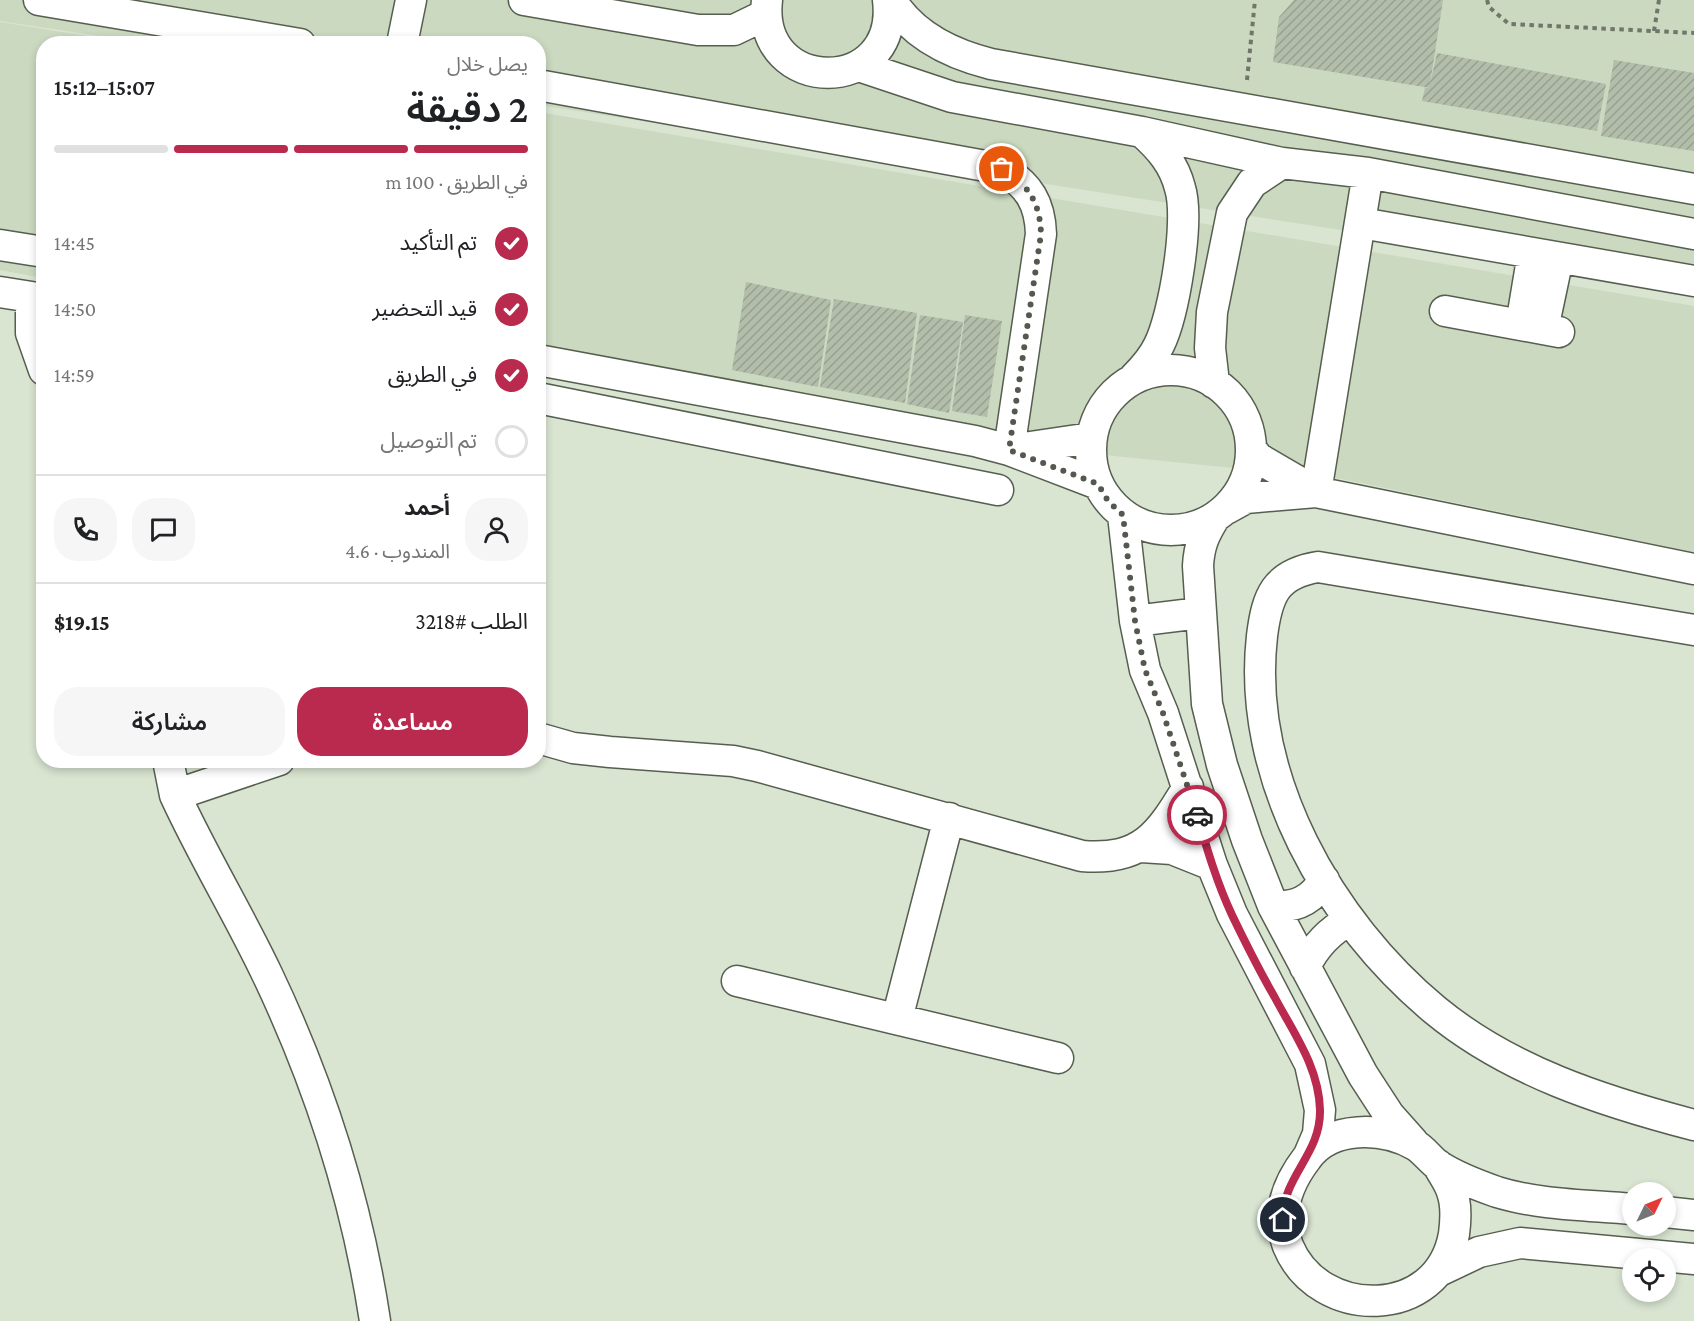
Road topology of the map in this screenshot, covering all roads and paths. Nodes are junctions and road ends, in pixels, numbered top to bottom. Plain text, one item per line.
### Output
1 (39, 0) edge
2 (411, 0) edge
3 (524, 0) edge
4 (890, 0) edge
5 (1487, 0) edge
6 (1659, 0) edge
7 (766, 7) edge
8 (1654, 31) junction
9 (1694, 33) edge
10 (253, 36) edge
11 (404, 36) edge
12 (859, 66) junction
13 (546, 86) edge
14 (1142, 132) junction
15 (1282, 163) junction
16 (1368, 173) junction
17 (1694, 189) edge
18 (1361, 223) junction
19 (1694, 234) edge
20 (0, 245) edge
21 (36, 251) edge
22 (1546, 255) junction
23 (1694, 281) edge
24 (0, 292) edge
25 (36, 298) edge
26 (36, 304) edge
27 (1445, 311) dead end
28 (36, 347) edge
29 (546, 361) edge
30 (1134, 378) junction
31 (1214, 383) junction
32 (546, 400) edge
33 (1091, 438) junction
34 (1251, 449) junction
35 (1009, 450) junction
36 (1098, 484) junction
37 (998, 490) dead end
38 (1316, 492) junction
39 (1220, 513) junction
40 (1123, 515) junction
41 (1694, 569) edge
42 (1200, 613) junction
43 (1135, 621) junction
44 (1694, 630) edge
45 (1207, 704) junction
46 (1163, 713) junction
47 (546, 740) edge
48 (170, 768) edge
49 (255, 768) edge
50 (1188, 787) junction
51 (175, 795) junction
52 (949, 818) junction
53 (1141, 847) junction
54 (1212, 865) junction
55 (1324, 880) junction
56 (1273, 906) junction
57 (1350, 920) junction
58 (1305, 967) junction
59 (737, 981) dead end
60 (897, 1019) junction
61 (1058, 1059) dead end
62 (1694, 1125) edge
63 (1309, 1155) junction
64 (1427, 1156) junction
65 (1622, 1208) edge
66 (1676, 1213) edge
67 (1694, 1215) edge
68 (1694, 1259) edge
69 (1429, 1281) junction
70 (1340, 1310) edge
71 (375, 1321) edge
72 (1401, 1321) edge

1 - 10 street
2 - 11 street
3 - 7 street
4 - 12 street
4 - 17 street
5 - 8 path
6 - 8 path
7 - 12 street
8 - 9 path
12 - 14 street
13 - 35 street
14 - 15 street
14 - 30 street
15 - 16 street
15 - 31 street
16 - 18 street
16 - 19 street
18 - 22 street
18 - 38 street
20 - 21 street
22 - 23 street
22 - 27 street
24 - 25 street
26 - 28 street
29 - 35 street
30 - 31 street
30 - 33 street
31 - 34 street
32 - 37 street
33 - 35 street
33 - 36 street
34 - 38 street
34 - 39 street
35 - 36 street
36 - 40 street
38 - 39 street
38 - 41 street
39 - 40 street
39 - 42 street
40 - 43 street
42 - 43 street
42 - 45 street
43 - 46 street
44 - 55 street
45 - 46 street
45 - 56 street
46 - 50 street
47 - 52 street
48 - 51 street
49 - 51 street
50 - 53 street
50 - 54 street
51 - 71 street
52 - 53 street
52 - 60 street
53 - 54 street
54 - 63 street
55 - 56 street
55 - 57 street
56 - 58 street
57 - 58 street
57 - 62 street
58 - 64 street
59 - 60 street
60 - 61 street
63 - 64 street
63 - 70 street
64 - 65 street
64 - 69 street
66 - 67 street
68 - 69 street
69 - 70 street
69 - 72 street

